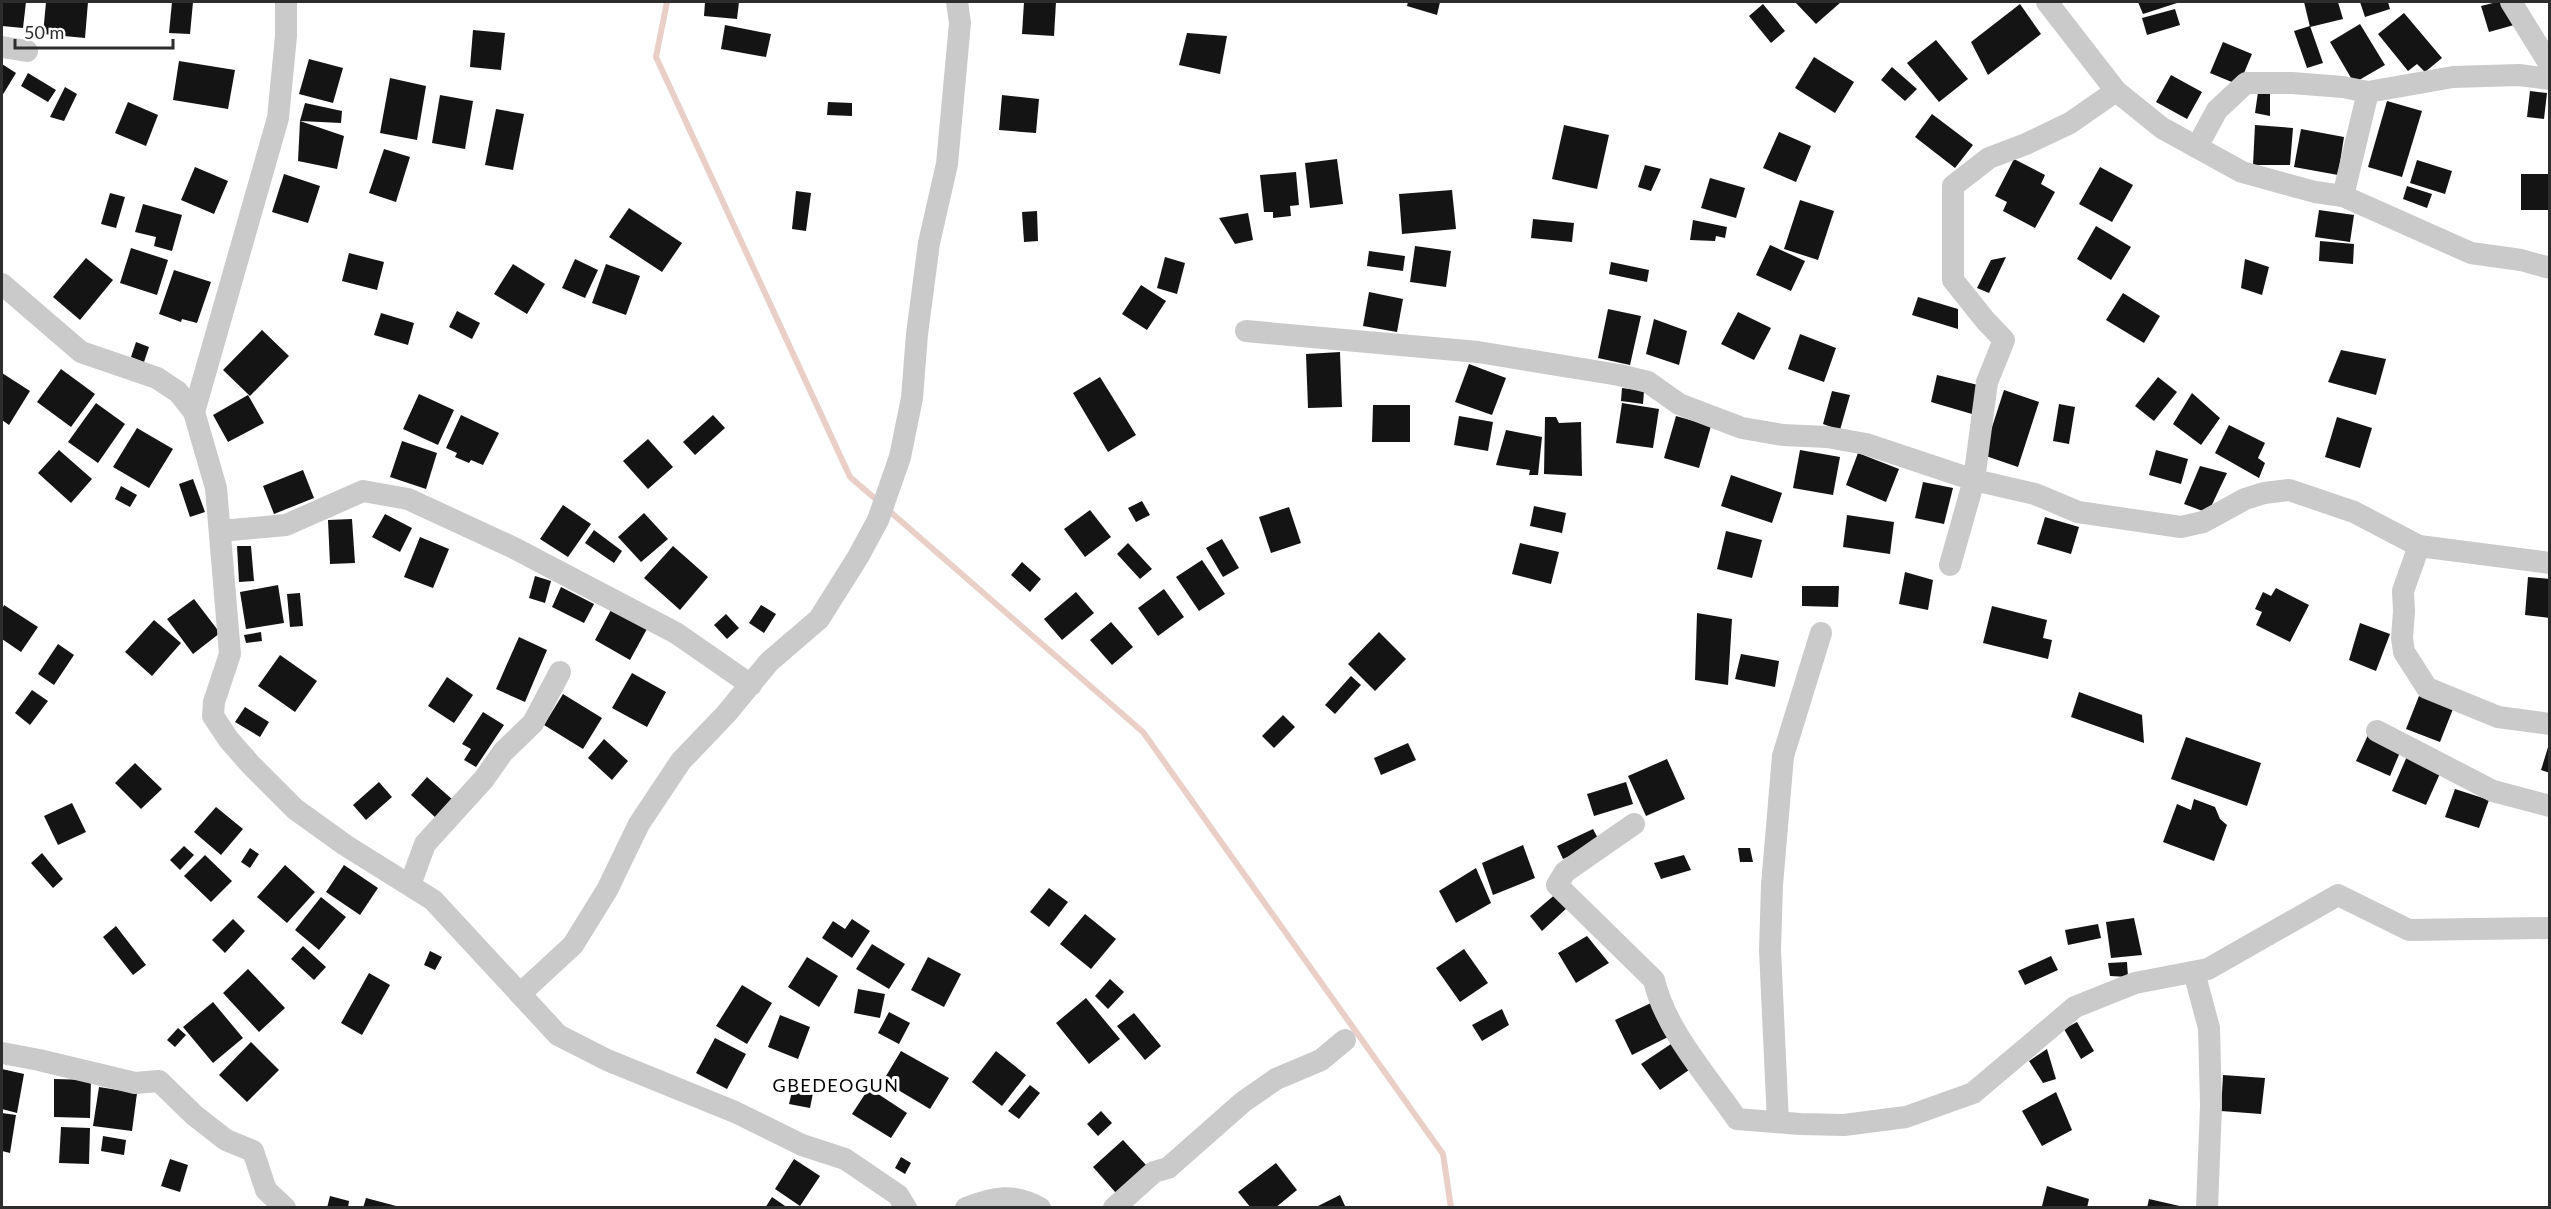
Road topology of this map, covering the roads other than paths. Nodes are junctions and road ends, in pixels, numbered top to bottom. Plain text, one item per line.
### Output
1 (286, 2) edge
2 (957, 2) edge
3 (2047, 2) edge
4 (2511, 2) edge
5 (2, 47) edge
6 (27, 51) dead end
7 (2550, 65) edge
8 (2550, 80) edge
9 (2116, 92) junction
10 (2368, 92) junction
11 (2197, 147) junction
12 (2343, 196) junction
13 (2550, 268) edge
14 (2, 284) edge
15 (1246, 331) dead end
16 (194, 412) junction
17 (1974, 480) junction
18 (220, 531) junction
19 (2419, 546) junction
20 (2550, 563) edge
21 (1950, 565) dead end
22 (1821, 633) dead end
23 (560, 672) dead end
24 (751, 685) junction
25 (2550, 724) edge
26 (2377, 731) dead end
27 (2550, 806) edge
28 (1634, 824) dead end
29 (410, 885) junction
30 (2550, 928) edge
31 (2194, 972) junction
32 (520, 994) junction
33 (1345, 1040) dead end
34 (2, 1053) edge
35 (1778, 1122) junction
36 (285, 1208) edge
37 (906, 1208) edge
38 (966, 1208) edge
39 (1040, 1208) edge
40 (1114, 1208) edge
41 (2207, 1208) edge

1 - 16 street
2 - 24 street
3 - 9 street
4 - 7 street
5 - 6 street
8 - 10 street
9 - 11 street
9 - 17 street
10 - 11 street
10 - 12 street
11 - 12 street
12 - 13 street
14 - 16 street
15 - 17 street
16 - 18 street
17 - 19 street
17 - 21 street
18 - 24 street
18 - 29 street
19 - 20 street
19 - 25 street
22 - 35 street
23 - 29 street
24 - 32 street
26 - 27 street
28 - 35 street
29 - 32 street
30 - 31 street
31 - 35 street
31 - 41 street
32 - 37 street
33 - 40 street
34 - 36 street
38 - 39 street

